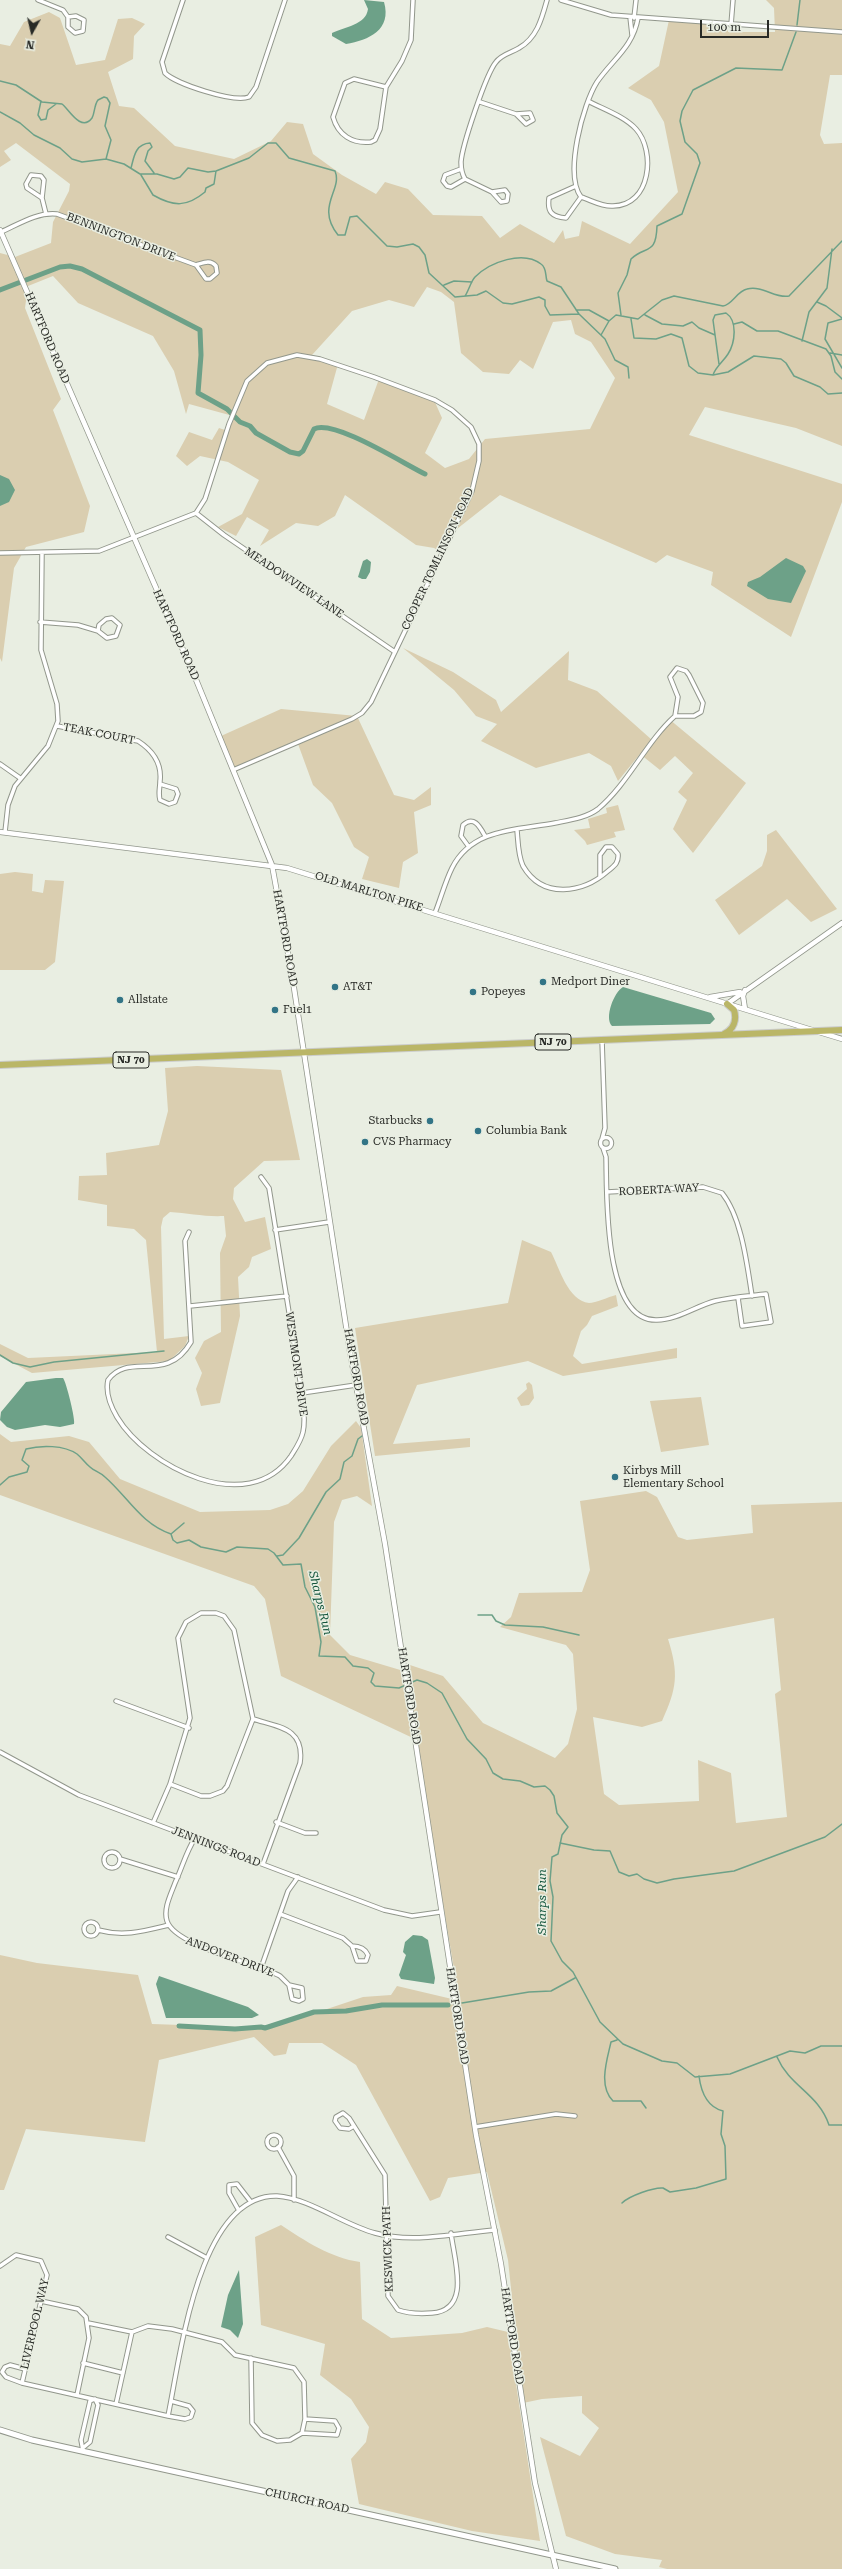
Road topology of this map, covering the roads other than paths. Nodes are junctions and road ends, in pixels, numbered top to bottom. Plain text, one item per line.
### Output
1 (38, 0) edge
2 (183, 0) edge
3 (285, 0) edge
4 (413, 0) edge
5 (547, 0) edge
6 (561, 0) edge
7 (636, 0) edge
8 (733, 0) edge
9 (68, 17) junction
10 (634, 18) junction
11 (731, 25) junction
12 (842, 32) edge
13 (632, 35) junction
14 (386, 87) junction
15 (588, 101) junction
16 (480, 102) junction
17 (516, 114) junction
18 (461, 169) junction
19 (465, 179) junction
20 (576, 186) junction
21 (492, 192) junction
22 (581, 196) junction
23 (42, 198) junction
24 (46, 214) junction
25 (0, 231) edge
26 (196, 265) junction
27 (196, 513) junction
28 (133, 538) junction
29 (0, 553) edge
30 (42, 553) junction
31 (40, 622) junction
32 (98, 631) junction
33 (395, 652) junction
34 (675, 716) junction
35 (57, 726) junction
36 (0, 764) edge
37 (233, 770) junction
38 (20, 778) junction
39 (160, 784) junction
40 (517, 830) junction
41 (3, 832) edge
42 (485, 836) junction
43 (468, 847) junction
44 (272, 865) junction
45 (600, 878) junction
46 (435, 913) junction
47 (842, 923) edge
48 (745, 990) junction
49 (705, 997) junction
50 (727, 1004) junction
51 (745, 1009) junction
52 (842, 1030) edge
53 (816, 1032) junction
54 (720, 1035) junction
55 (842, 1039) edge
56 (602, 1040) junction
57 (303, 1052) junction
58 (0, 1065) edge
59 (605, 1128) junction
60 (608, 1138) junction
61 (602, 1139) junction
62 (609, 1147) junction
63 (603, 1148) junction
64 (606, 1157) junction
65 (261, 1177) dead end
66 (607, 1192) junction
67 (330, 1222) junction
68 (275, 1230) junction
69 (189, 1232) dead end
70 (287, 1296) junction
71 (752, 1296) junction
72 (738, 1298) junction
73 (190, 1306) junction
74 (356, 1385) junction
75 (302, 1392) junction
76 (116, 1701) dead end
77 (253, 1719) junction
78 (189, 1728) junction
79 (0, 1752) edge
80 (170, 1784) junction
81 (276, 1822) junction
82 (153, 1823) junction
83 (316, 1833) dead end
84 (195, 1838) junction
85 (120, 1859) junction
86 (263, 1864) junction
87 (178, 1877) junction
88 (298, 1877) junction
89 (440, 1912) junction
90 (280, 1914) junction
91 (169, 1925) junction
92 (98, 1930) junction
93 (352, 1946) junction
94 (261, 1968) junction
95 (289, 1985) junction
96 (575, 2116) dead end
97 (354, 2126) junction
98 (475, 2126) junction
99 (278, 2147) junction
100 (294, 2200) junction
101 (251, 2202) junction
102 (238, 2209) junction
103 (495, 2230) junction
104 (451, 2233) junction
105 (387, 2235) junction
106 (168, 2237) dead end
107 (207, 2258) junction
108 (0, 2266) edge
109 (41, 2301) junction
110 (88, 2323) junction
111 (132, 2332) junction
112 (185, 2332) junction
113 (251, 2358) junction
114 (83, 2363) junction
115 (25, 2369) junction
116 (123, 2373) junction
117 (22, 2383) junction
118 (77, 2395) junction
119 (95, 2399) junction
120 (171, 2401) junction
121 (116, 2404) junction
122 (168, 2416) junction
123 (305, 2419) junction
124 (0, 2430) edge
125 (302, 2432) junction
126 (84, 2449) junction
127 (552, 2555) junction
128 (556, 2569) edge
129 (615, 2569) edge

1 - 9 street
2 - 3 street
4 - 14 street
5 - 16 street
6 - 10 street
7 - 10 street
8 - 11 street
9 - 9 street
10 - 11 street
10 - 13 street
10 - 13 street
11 - 12 street
13 - 15 street
14 - 14 street
15 - 20 street
15 - 22 street
16 - 17 street
16 - 18 street
17 - 17 street
18 - 19 street
18 - 19 street
19 - 21 street
20 - 22 street
20 - 22 street
21 - 21 street
23 - 23 street
23 - 24 street
24 - 25 street, BENNINGTON DRIVE
24 - 26 street, BENNINGTON DRIVE
25 - 28 street, HARTFORD ROAD
26 - 26 street, BENNINGTON DRIVE
27 - 28 street
27 - 33 street, MEADOWVIEW LANE
27 - 33 street, COOPER TOMLINSON ROAD
28 - 30 street
28 - 37 street, HARTFORD ROAD
29 - 30 street
30 - 31 street
31 - 32 street
31 - 35 street
32 - 32 street
33 - 37 street, COOPER TOMLINSON ROAD
34 - 34 street
34 - 40 street
35 - 38 street
35 - 39 street, TEAK COURT
36 - 38 street
37 - 44 street, HARTFORD ROAD
38 - 41 street
39 - 39 street, TEAK COURT
40 - 42 street
40 - 45 street
41 - 44 street, OLD MARLTON PIKE
42 - 43 street
42 - 43 street
43 - 46 street
44 - 46 street, OLD MARLTON PIKE
44 - 57 street, HARTFORD ROAD
45 - 45 street
46 - 49 street, OLD MARLTON PIKE
47 - 48 street
48 - 49 street
48 - 50 street
48 - 51 street
49 - 50 street, OLD MARLTON PIKE
50 - 51 street, OLD MARLTON PIKE
50 - 54 highway
51 - 53 street, OLD MARLTON PIKE
52 - 53 highway, NJ 70
53 - 54 highway, NJ 70
53 - 55 street, OLD MARLTON PIKE
54 - 56 highway, NJ 70
56 - 57 highway, NJ 70
56 - 59 street
57 - 58 highway, NJ 70
57 - 67 street, HARTFORD ROAD
59 - 60 street
59 - 61 street
60 - 61 street
60 - 62 street
61 - 63 street
62 - 63 street
62 - 64 street
63 - 64 street
64 - 66 street
65 - 68 street, WESTMONT DRIVE
66 - 71 street, ROBERTA WAY
66 - 72 street
67 - 68 street
67 - 74 street, HARTFORD ROAD
68 - 70 street, WESTMONT DRIVE
69 - 73 street, WESTMONT DRIVE
70 - 73 street
70 - 75 street, WESTMONT DRIVE
71 - 72 street
71 - 72 street
73 - 75 street, WESTMONT DRIVE
74 - 75 street
74 - 89 street, HARTFORD ROAD
76 - 78 street
77 - 78 street
77 - 80 street
77 - 81 street
78 - 80 street
79 - 82 street, JENNINGS ROAD
80 - 82 street
81 - 83 street
81 - 86 street
82 - 84 street, JENNINGS ROAD
84 - 86 street, JENNINGS ROAD
84 - 87 street
85 - 85 street
85 - 87 street
86 - 88 street, JENNINGS ROAD
87 - 91 street
88 - 89 street, JENNINGS ROAD
88 - 90 street
89 - 98 street, HARTFORD ROAD
90 - 93 street
90 - 94 street
91 - 92 street
91 - 94 street, ANDOVER DRIVE
92 - 92 street
93 - 93 street
94 - 95 street, ANDOVER DRIVE
95 - 95 street, ANDOVER DRIVE
96 - 98 street
97 - 97 street, KESWICK PATH
97 - 105 street, KESWICK PATH
98 - 103 street, HARTFORD ROAD
99 - 99 street
99 - 100 street
100 - 101 street
100 - 105 street
101 - 102 street
101 - 102 street
102 - 107 street
103 - 104 street
103 - 127 street, HARTFORD ROAD
104 - 105 street
104 - 105 street, KESWICK PATH
106 - 107 street
107 - 112 street
108 - 109 street, LIVERPOOL WAY
109 - 110 street
109 - 115 street, LIVERPOOL WAY
110 - 111 street
110 - 114 street
111 - 112 street
111 - 116 street
112 - 113 street
112 - 120 street
113 - 123 street
113 - 125 street
114 - 116 street
114 - 118 street
115 - 117 street, LIVERPOOL WAY
115 - 117 street
116 - 121 street
117 - 118 street, LIVERPOOL WAY
118 - 119 street, LIVERPOOL WAY
119 - 121 street, LIVERPOOL WAY
119 - 126 street
119 - 126 street
120 - 122 street
120 - 122 street, LIVERPOOL WAY
121 - 122 street, LIVERPOOL WAY
123 - 125 street
123 - 125 street
124 - 126 main road, CHURCH ROAD
126 - 127 main road, CHURCH ROAD
127 - 128 street, HARTFORD ROAD
127 - 129 main road, CHURCH ROAD

